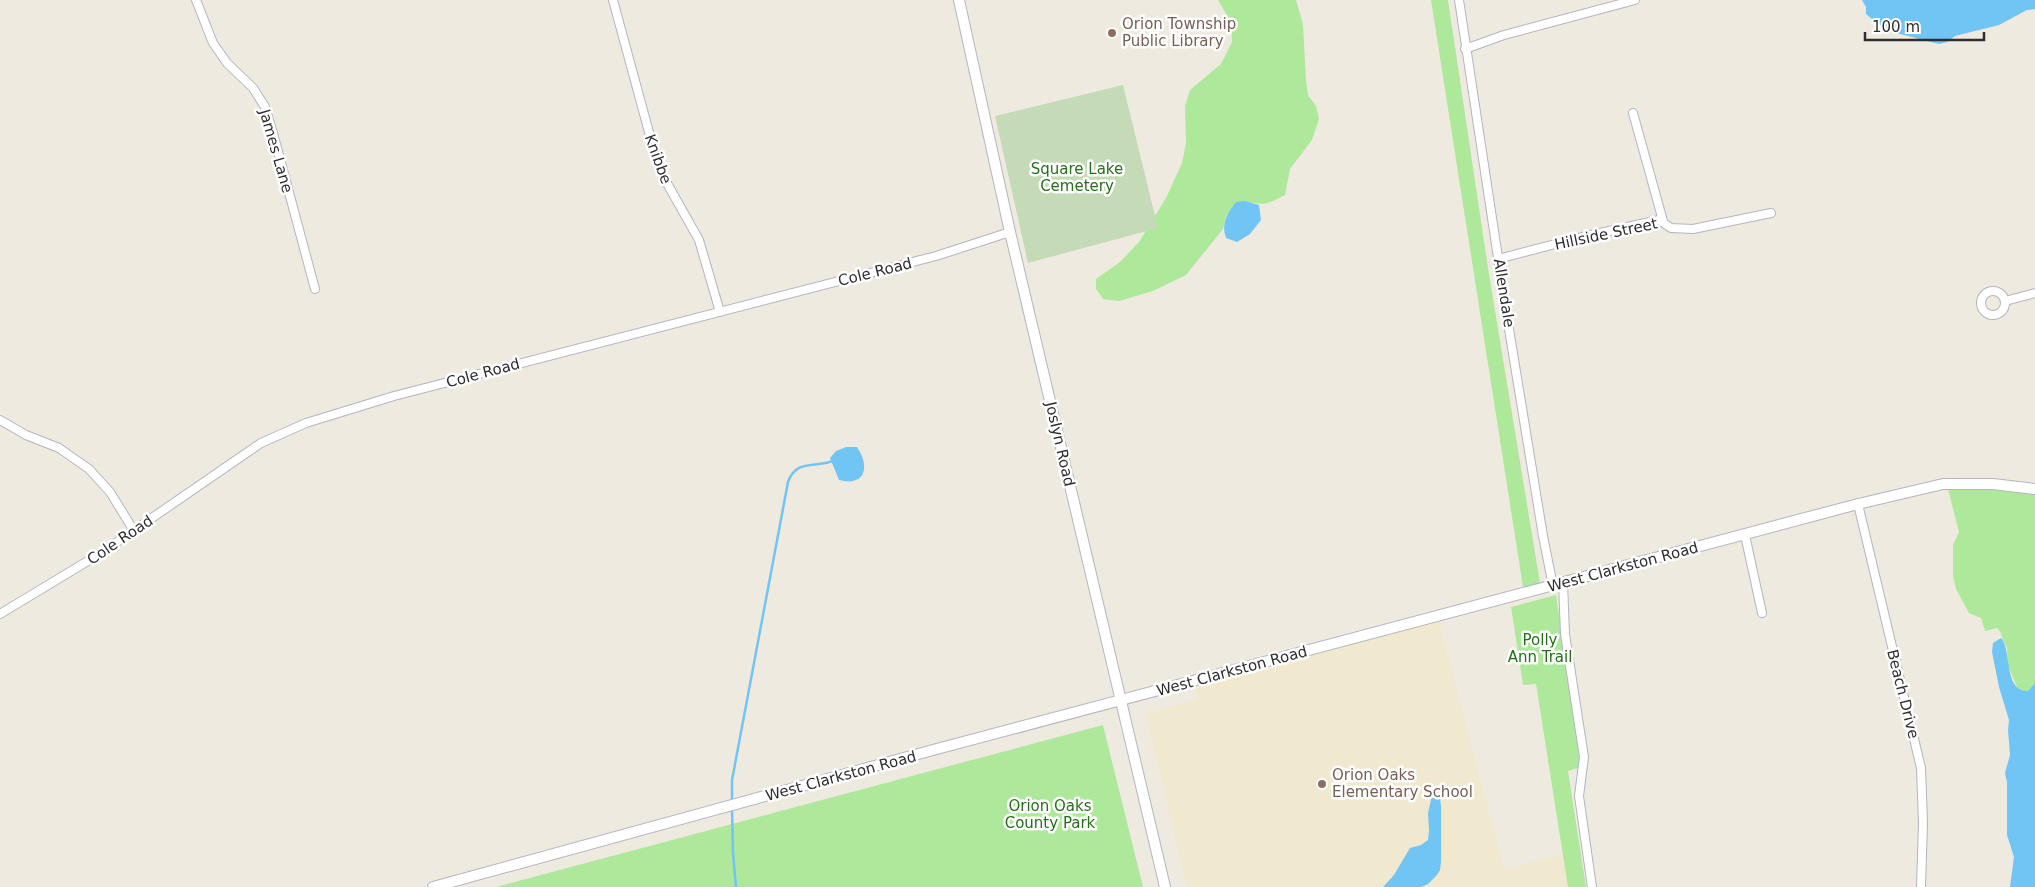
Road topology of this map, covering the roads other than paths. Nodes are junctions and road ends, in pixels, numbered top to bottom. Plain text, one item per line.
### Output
1 (196, 0) edge
2 (613, 0) edge
3 (960, 0) edge
4 (1459, 0) edge
5 (1635, 0) edge
6 (1465, 49) junction
7 (1632, 113) dead end
8 (1771, 213) dead end
9 (1663, 221) junction
10 (1010, 232) junction
11 (1498, 258) junction
12 (315, 290) dead end
13 (2035, 293) edge
14 (2005, 302) dead end
15 (720, 312) junction
16 (0, 420) edge
17 (2035, 489) edge
18 (1858, 504) junction
19 (134, 531) junction
20 (1744, 535) junction
21 (1558, 585) junction
22 (1762, 613) dead end
23 (0, 614) edge
24 (1120, 702) junction
25 (433, 887) edge
26 (1165, 887) edge
27 (1592, 887) edge
28 (1922, 887) edge

1 - 12 street, James Lane
2 - 15 street, Knibbe
3 - 10 main road, Joslyn Road
4 - 6 street, Allendale
5 - 6 street
6 - 11 street, Allendale
7 - 9 street
8 - 9 street, Hillside Street
9 - 11 street, Hillside Street
10 - 15 street, Cole Road
10 - 24 main road, Joslyn Road
11 - 21 street, Allendale
13 - 14 street
15 - 19 street, Cole Road
16 - 19 street
17 - 18 main road, West Clarkston Road
18 - 20 main road, West Clarkston Road
18 - 28 street, Beach Drive
19 - 23 street, Cole Road
20 - 21 main road, West Clarkston Road
20 - 22 street
21 - 24 main road, West Clarkston Road
21 - 27 street, Allendale
24 - 25 main road, West Clarkston Road
24 - 26 main road, Joslyn Road

